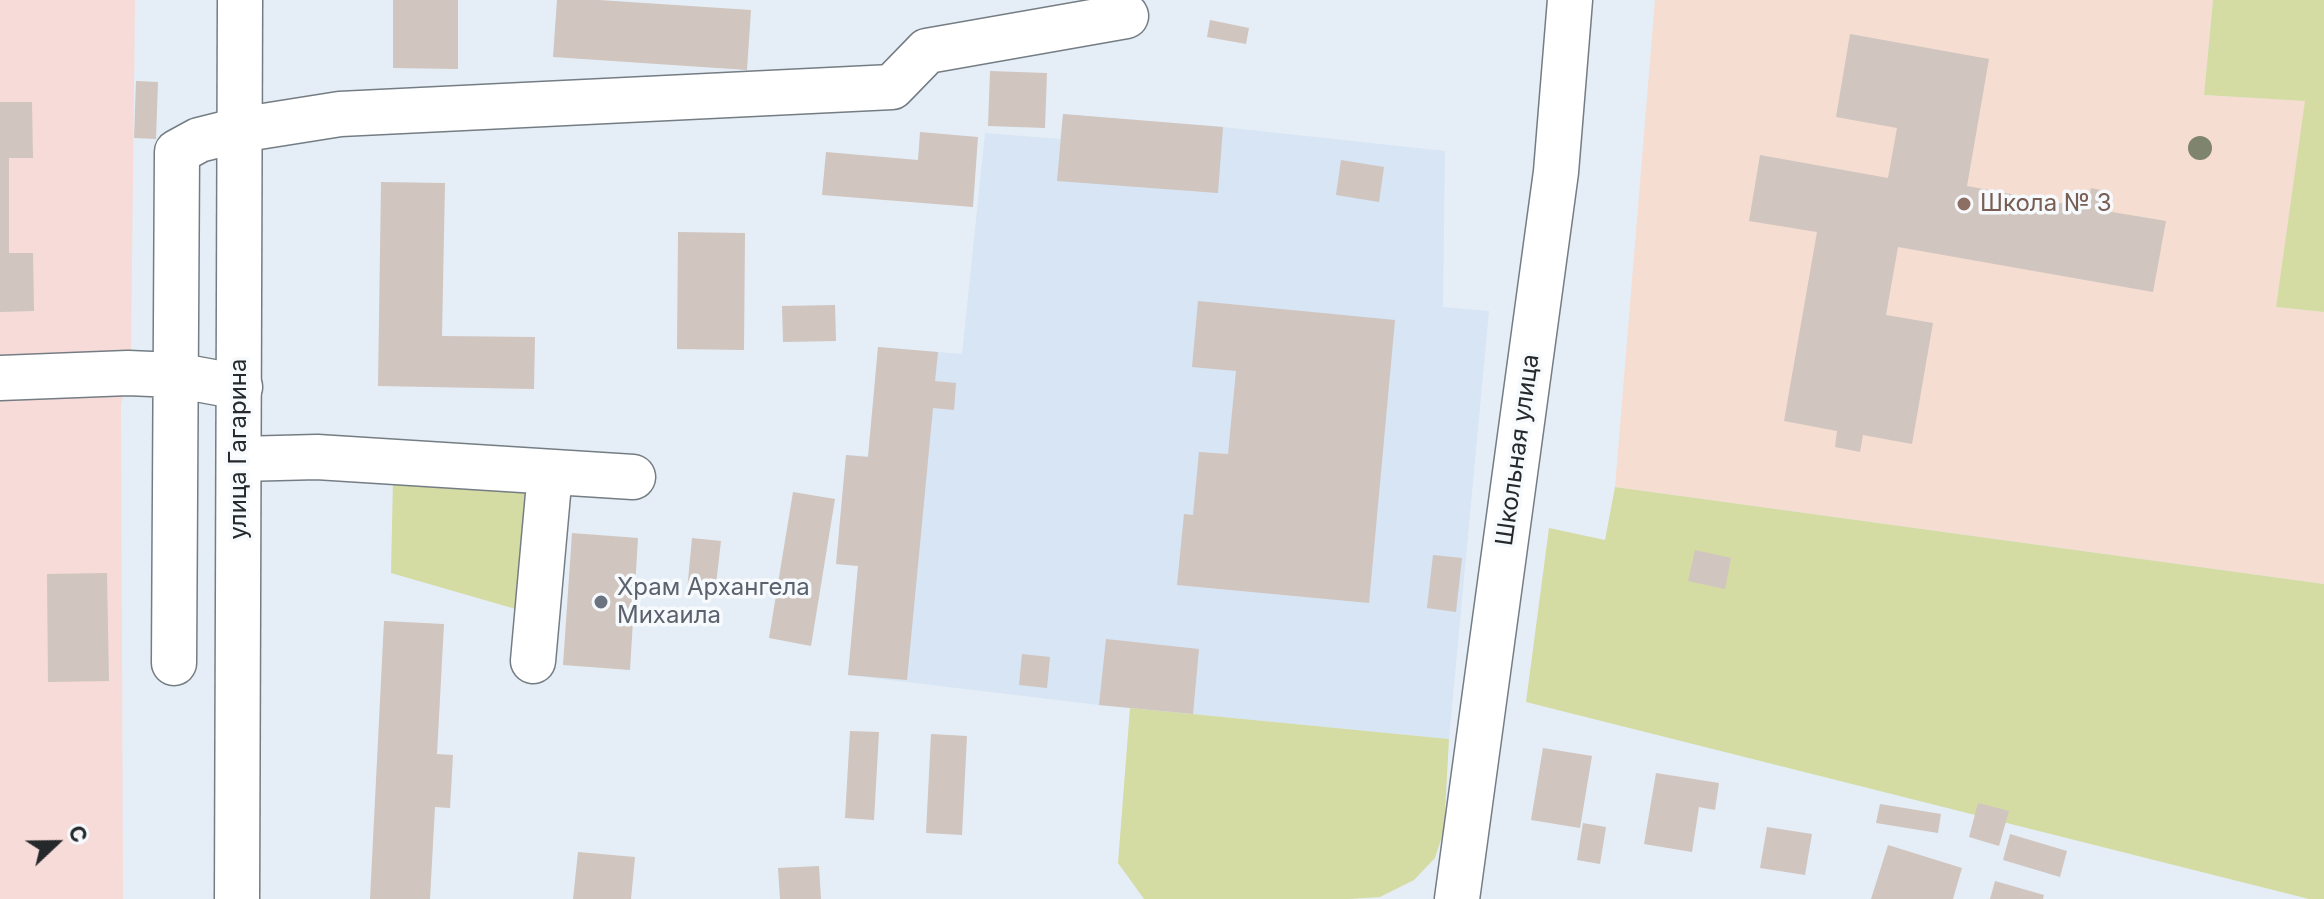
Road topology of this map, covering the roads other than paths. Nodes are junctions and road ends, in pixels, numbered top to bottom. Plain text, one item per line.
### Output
1 (240, 0) edge
2 (1570, 0) edge
3 (1126, 16) dead end
4 (239, 130) junction
5 (175, 375) junction
6 (0, 378) edge
7 (240, 387) junction
8 (240, 459) junction
9 (550, 472) junction
10 (633, 477) dead end
11 (533, 661) dead end
12 (174, 663) dead end
13 (237, 899) edge
14 (1457, 899) edge

1 - 4 main road, улица Гагарина
2 - 14 main road, Школьная улица
3 - 4 main road
4 - 5 main road
4 - 7 main road, улица Гагарина
5 - 6 main road
5 - 7 main road
5 - 12 main road
7 - 8 main road, улица Гагарина
8 - 9 main road
8 - 13 main road, улица Гагарина
9 - 10 main road
9 - 11 main road

